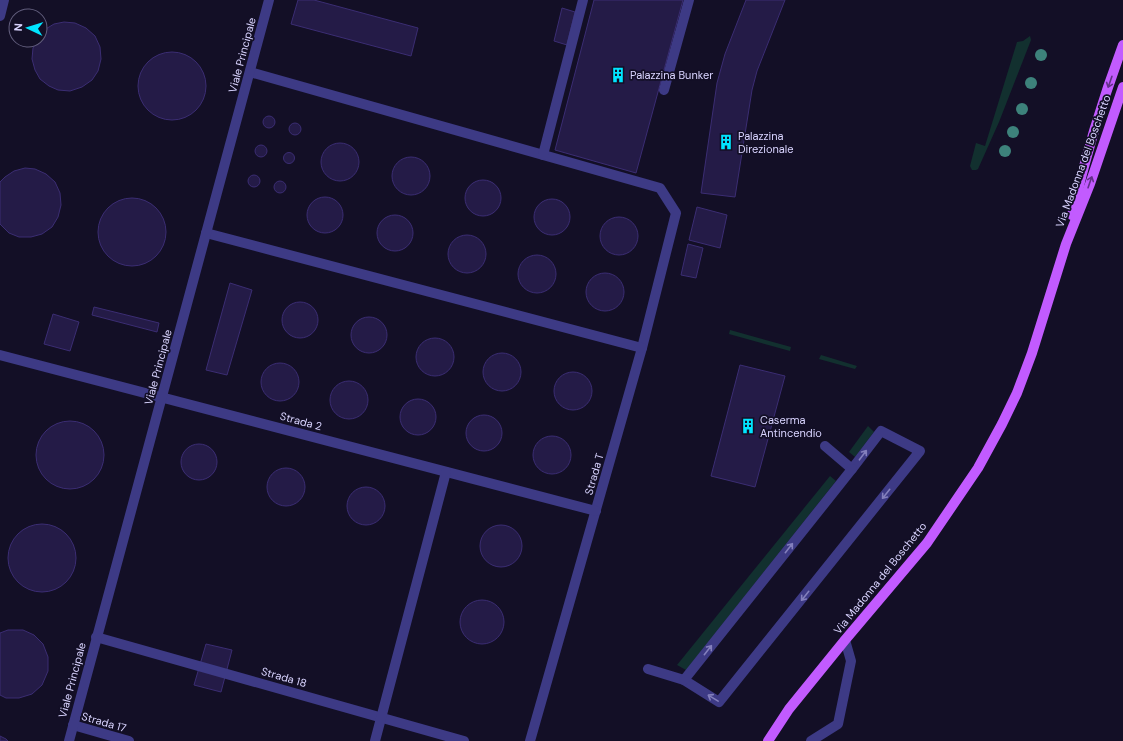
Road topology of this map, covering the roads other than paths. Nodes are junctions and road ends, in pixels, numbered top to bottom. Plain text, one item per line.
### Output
1 (4, 0) edge
2 (269, 0) edge
3 (583, 0) edge
4 (689, 0) edge
5 (0, 16) edge
6 (1123, 45) edge
7 (250, 72) junction
8 (1123, 87) edge
9 (664, 90) dead end
10 (543, 155) junction
11 (206, 233) junction
12 (1066, 244) junction
13 (642, 348) junction
14 (0, 355) edge
15 (162, 397) junction
16 (825, 446) dead end
17 (852, 469) junction
18 (446, 472) junction
19 (596, 511) junction
20 (96, 637) junction
21 (845, 640) junction
22 (648, 669) dead end
23 (684, 680) junction
24 (381, 717) junction
25 (73, 725) junction
26 (69, 741) edge
27 (130, 741) edge
28 (375, 741) edge
29 (464, 741) edge
30 (530, 741) edge
31 (768, 741) edge
32 (811, 741) edge

1 - 5 lane
2 - 7 lane, Viale Principale
3 - 10 lane
4 - 9 lane
6 -> 12 main road, Via Madonna del Boschetto
7 - 10 lane
7 - 11 lane, Viale Principale
12 -> 8 main road, Via Madonna del Boschetto
10 - 13 lane, Strada T
11 - 13 lane
11 - 15 lane, Viale Principale
12 - 21 main road, Via Madonna del Boschetto
13 - 19 lane, Strada T
14 - 15 lane, Strada 2
15 - 18 lane, Strada 2
15 - 20 lane, Viale Principale
16 - 17 lane
23 -> 17 lane
17 -> 23 lane
18 - 19 lane, Strada 2
18 - 24 lane
19 - 30 lane, Strada T
20 - 24 lane, Strada 18
20 - 25 lane, Viale Principale
21 - 31 main road, Via Madonna del Boschetto
21 - 32 lane
22 - 23 lane
24 - 28 lane
24 - 29 lane, Strada 18
25 - 26 lane, Viale Principale
25 - 27 lane, Strada 17

